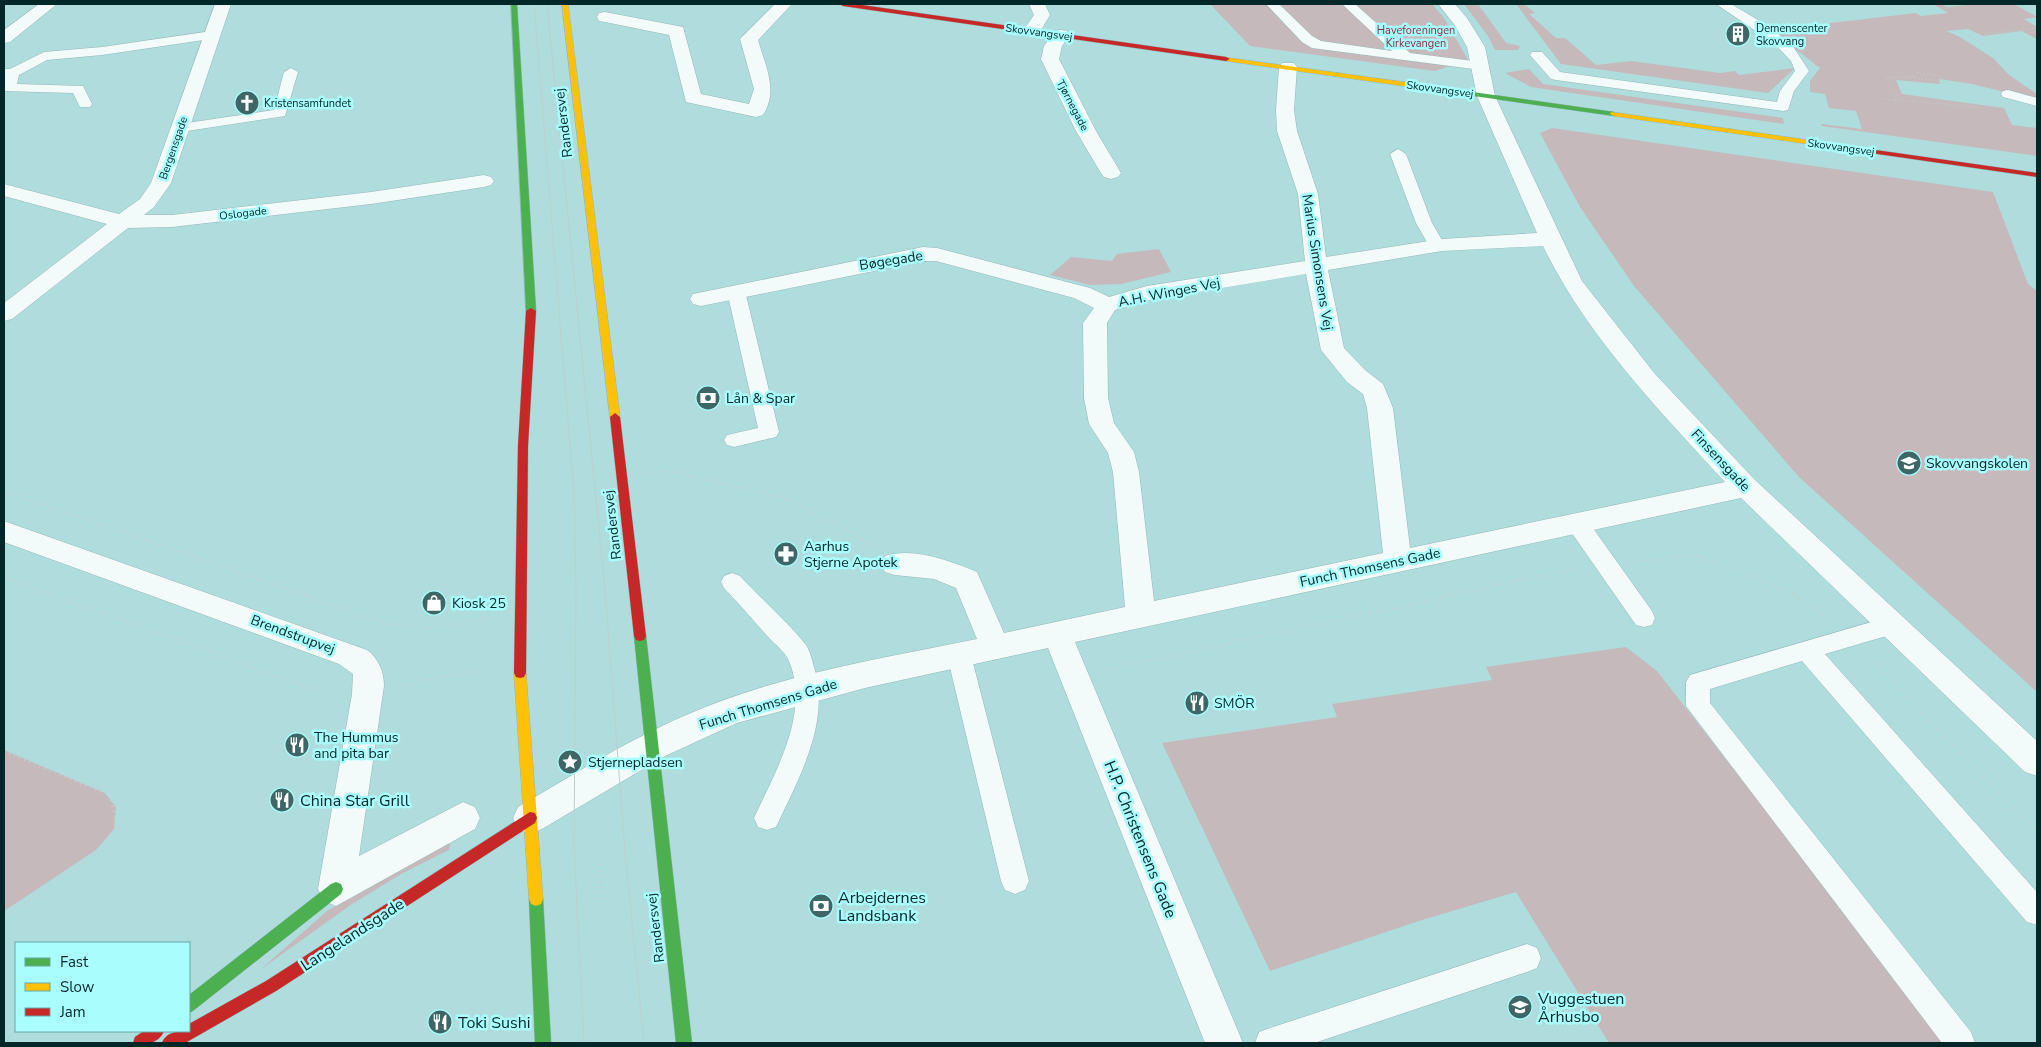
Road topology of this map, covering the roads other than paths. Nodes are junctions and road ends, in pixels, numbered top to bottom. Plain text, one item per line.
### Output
1 (49, 4) edge
2 (223, 4) edge
3 (514, 4) edge
4 (565, 4) edge
5 (784, 4) edge
6 (843, 4) edge
7 (1037, 4) edge
8 (1272, 4) edge
9 (1348, 4) edge
10 (1446, 4) edge
11 (1722, 4) edge
12 (605, 17) dead end
13 (1032, 31) junction
14 (212, 35) junction
15 (1061, 36) junction
16 (4, 38) edge
17 (1537, 55) dead end
18 (1407, 57) junction
19 (1481, 66) junction
20 (1288, 68) junction
21 (291, 72) dead end
22 (8, 73) edge
23 (2008, 94) road end
24 (1486, 96) junction
25 (2037, 102) edge
26 (85, 104) dead end
27 (180, 128) junction
28 (1398, 154) dead end
29 (1111, 173) dead end
30 (2037, 175) edge
31 (484, 182) dead end
32 (4, 190) edge
33 (125, 222) junction
34 (1550, 239) junction
35 (1437, 245) junction
36 (1316, 266) junction
37 (736, 292) junction
38 (701, 299) dead end
39 (1107, 305) junction
40 (4, 314) edge
41 (734, 440) dead end
42 (1746, 487) junction
43 (1577, 523) junction
44 (4, 531) edge
45 (1398, 561) junction
46 (895, 564) road end
47 (732, 582) dead end
48 (1141, 616) junction
49 (1644, 618) dead end
50 (1892, 625) junction
51 (1057, 634) junction
52 (995, 647) junction
53 (1807, 650) junction
54 (959, 655) junction
55 (806, 691) junction
56 (651, 747) junction
57 (2037, 762) edge
58 (463, 818) dead end
59 (530, 818) junction
60 (767, 818) dead end
61 (1015, 881) dead end
62 (336, 889) junction
63 (2037, 912) edge
64 (1527, 958) dead end
65 (190, 1004) edge
66 (155, 1032) edge
67 (189, 1032) edge
68 (190, 1032) edge
69 (140, 1043) edge
70 (170, 1043) edge
71 (543, 1043) edge
72 (684, 1043) edge
73 (1224, 1043) edge
74 (1270, 1043) edge
75 (1960, 1043) edge

1 - 16 street
2 - 14 street, Bergensgade
3 - 59 street
4 - 56 street, Randersvej
5 - 12 street
6 - 13 street, Skovvangsvej
7 - 13 street
8 - 18 lane
9 - 18 lane
10 - 19 street
11 - 17 lane
13 - 15 street, Skovvangsvej
14 - 22 lane
14 - 27 street, Bergensgade
15 - 20 street, Skovvangsvej
15 - 29 street, Tjørnegade
18 - 19 lane
19 - 24 street
20 - 24 street, Skovvangsvej
20 - 36 street, Marius Simonsens Vej
21 - 27 lane
22 - 26 lane
23 - 25 lane
24 - 30 street, Skovvangsvej
24 - 34 street, Finsensgade
27 - 33 street, Bergensgade
28 - 35 lane
31 - 33 street, Oslogade
32 - 33 street, Oslogade
33 - 40 street, Bergensgade
34 - 35 street, A.H. Winges Vej
34 - 42 street, Finsensgade
35 - 36 street, A.H. Winges Vej
36 - 39 street, A.H. Winges Vej
36 - 45 street, Marius Simonsens Vej
37 - 38 street, Bøgegade
37 - 39 street, Bøgegade
37 - 41 lane
39 - 48 street, A.H. Winges Vej
42 - 43 street, Funch Thomsens Gade
42 - 50 street, Finsensgade
43 - 45 street, Funch Thomsens Gade
43 - 49 lane
44 - 62 street, Brendstrupvej
45 - 48 street, Funch Thomsens Gade
46 - 52 street
47 - 55 lane
48 - 51 street, Funch Thomsens Gade
50 - 53 lane
50 - 57 street, Finsensgade
51 - 52 street, Funch Thomsens Gade
51 - 73 street, H.P. Christensens Gade
52 - 54 street, Funch Thomsens Gade
53 - 63 lane
53 - 75 lane
54 - 55 street, Funch Thomsens Gade
54 - 61 lane
55 - 56 street, Funch Thomsens Gade
55 - 60 lane
56 - 59 street, Funch Thomsens Gade
56 - 72 street, Randersvej
58 - 62 street
59 - 68 street, Langelandsgade
59 - 71 street
62 - 65 street
64 - 74 lane
66 - 69 street
67 - 70 street, Langelandsgade

